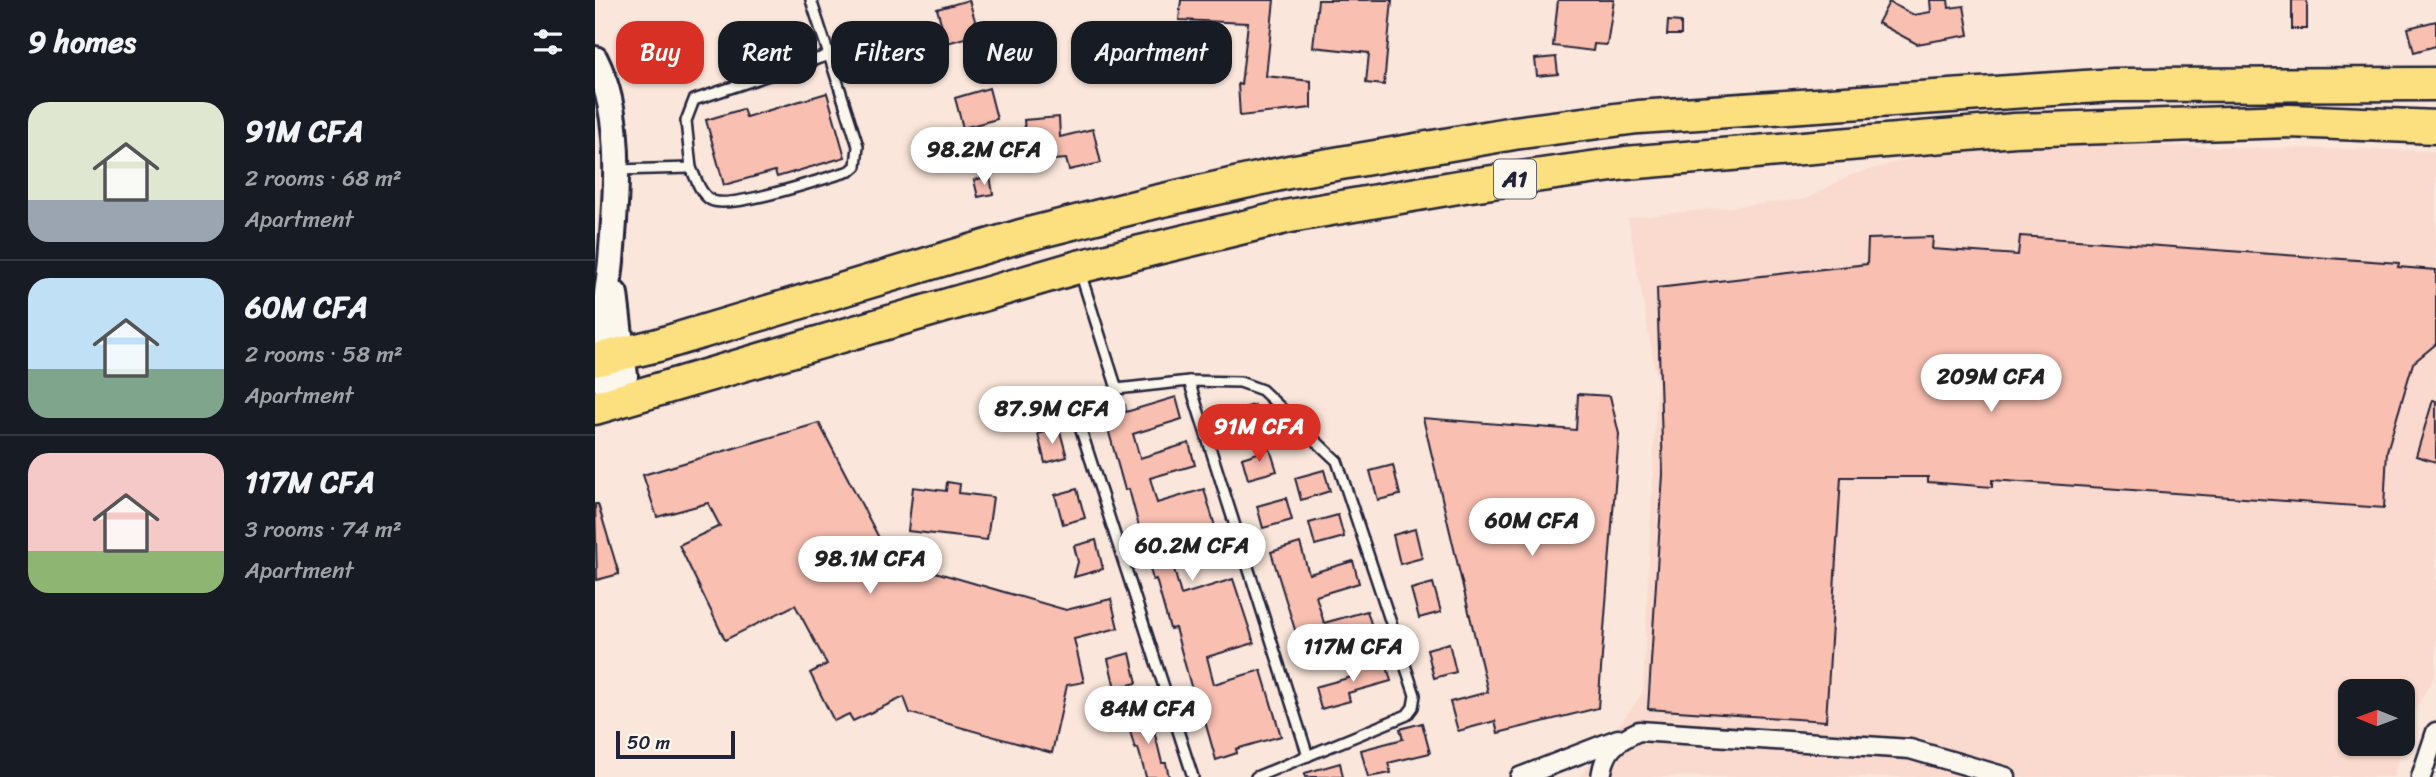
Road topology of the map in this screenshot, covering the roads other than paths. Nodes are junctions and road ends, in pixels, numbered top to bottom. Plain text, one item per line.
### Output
1 (811, 0) edge
2 (829, 55) junction
3 (595, 59) edge
4 (2436, 84) edge
5 (2436, 127) edge
6 (691, 167) junction
7 (615, 170) junction
8 (1078, 267) junction
9 (607, 358) edge
10 (1189, 381) junction
11 (1117, 389) junction
12 (607, 404) edge
13 (1639, 731) junction
14 (2436, 732) edge
15 (1308, 756) junction
16 (1193, 777) edge
17 (1256, 777) edge
18 (1520, 777) edge
19 (1601, 777) edge
20 (2006, 777) edge
21 (2421, 777) edge

1 - 2 lane
2 - 6 lane
2 - 6 lane
3 - 7 street
4 - 9 highway, A1
5 - 8 highway, A1
6 - 7 lane
7 - 9 street
8 - 11 lane
8 - 12 highway, A1
9 - 12 street
10 - 11 lane
10 - 15 lane
10 - 15 lane
11 - 16 lane
13 - 18 street
13 - 19 street
13 - 20 street
14 - 21 street
15 - 17 lane

